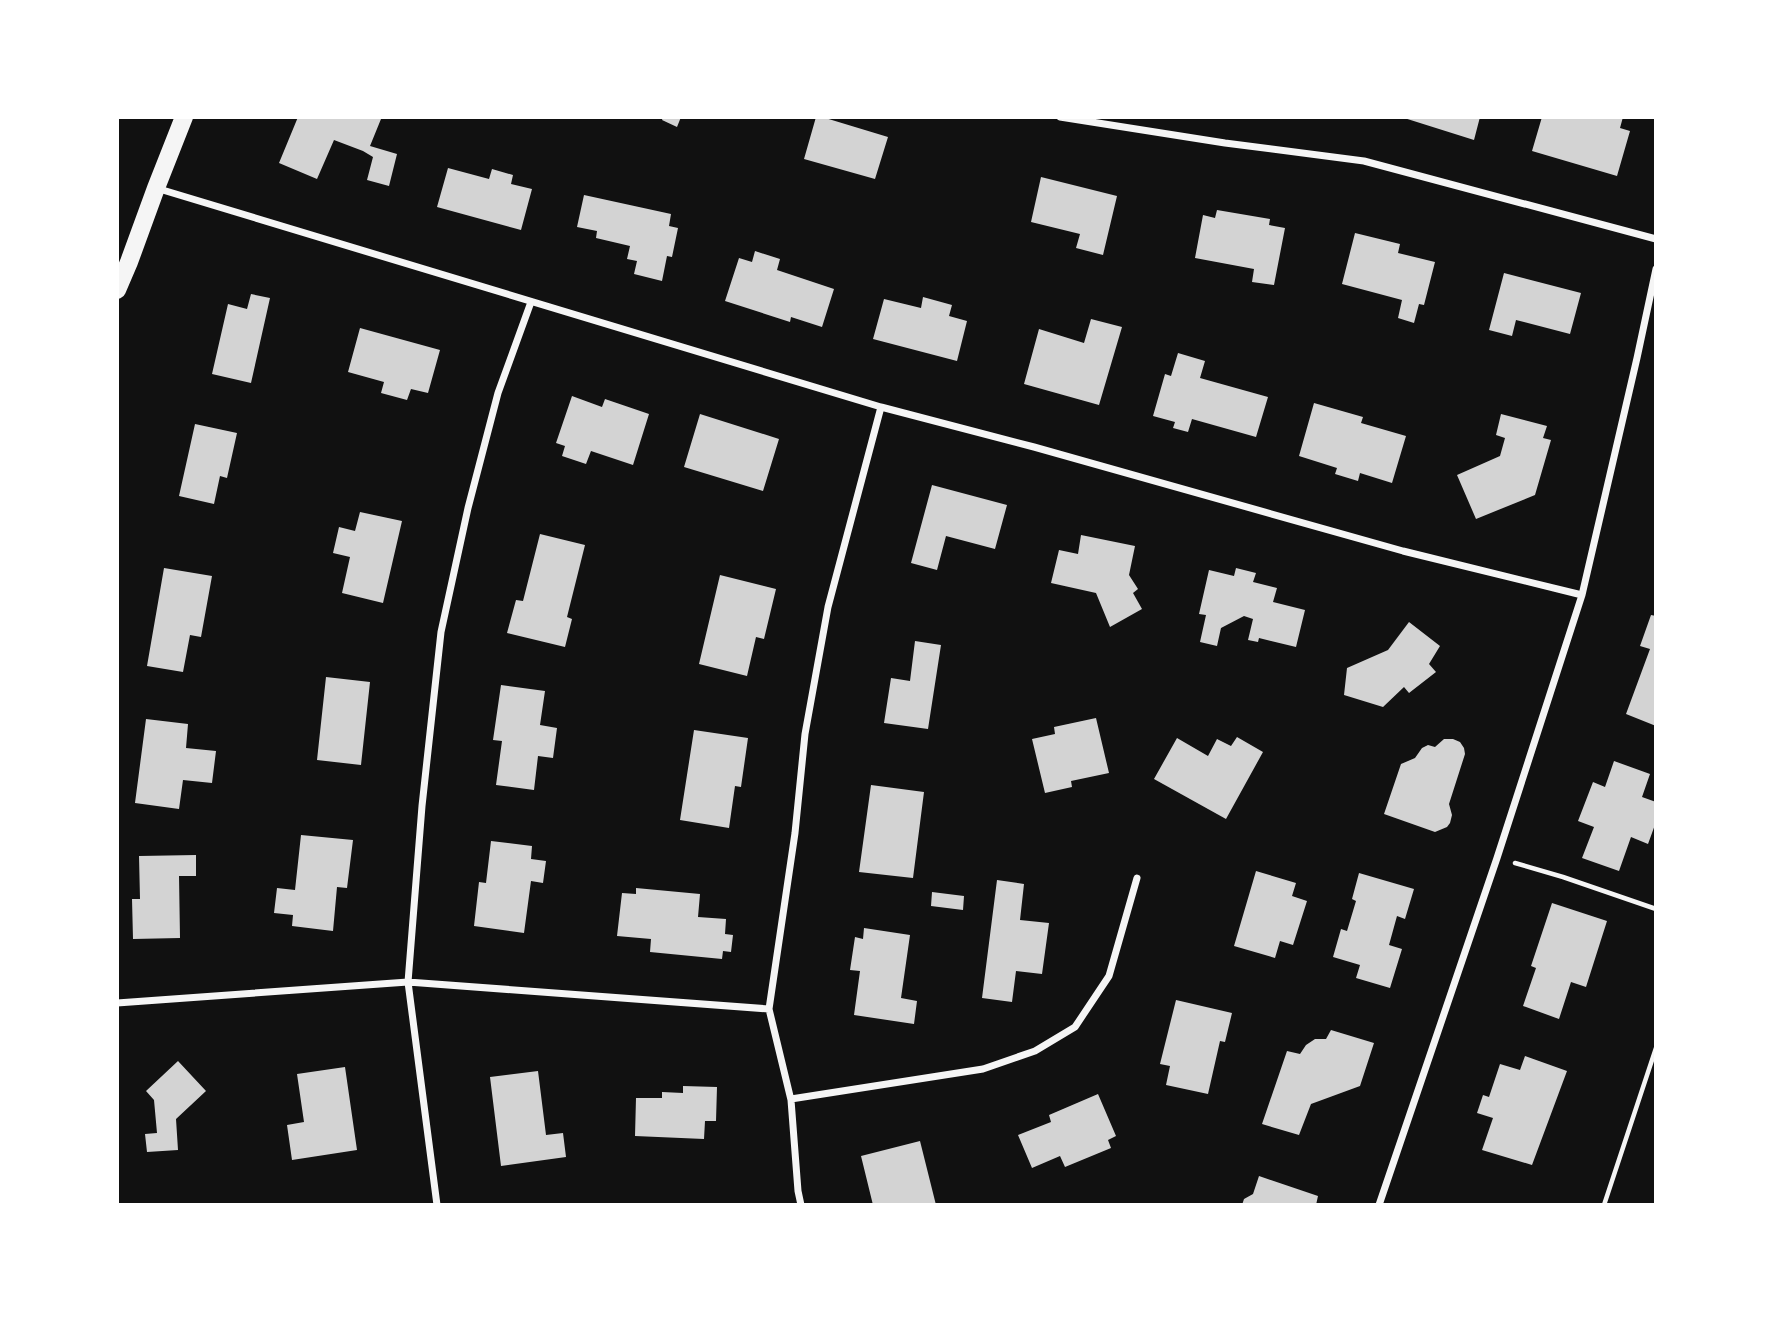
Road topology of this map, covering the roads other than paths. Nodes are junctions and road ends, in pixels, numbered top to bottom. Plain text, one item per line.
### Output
1 (184, 117) edge
2 (1060, 117) edge
3 (156, 188) junction
4 (1656, 239) edge
5 (1656, 269) edge
6 (117, 290) edge
7 (531, 302) junction
8 (881, 407) junction
9 (1582, 595) junction
10 (1137, 878) dead end
11 (408, 982) junction
12 (117, 1003) edge
13 (769, 1009) junction
14 (791, 1099) junction
15 (437, 1205) edge
16 (801, 1205) edge
17 (1379, 1205) edge

1 - 3 main road
2 - 4 street
3 - 6 main road
3 - 7 street
5 - 9 street
7 - 8 street
7 - 11 street
8 - 9 street
8 - 13 street
9 - 17 street
10 - 14 street
11 - 12 street
11 - 13 street
11 - 15 street
13 - 14 street
14 - 16 street

